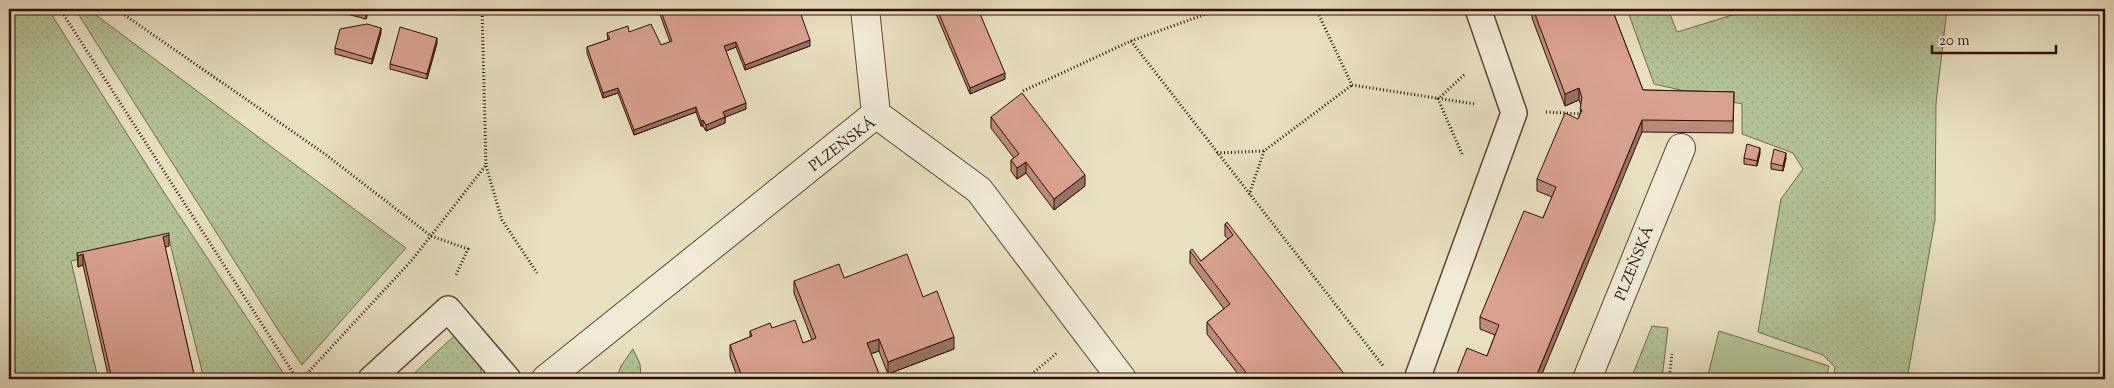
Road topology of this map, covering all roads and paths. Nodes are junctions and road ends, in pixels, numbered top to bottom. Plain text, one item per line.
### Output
1 (60, 9) edge
2 (116, 9) edge
3 (482, 9) edge
4 (866, 9) edge
5 (1220, 9) edge
6 (1316, 9) edge
7 (1481, 18) edge
8 (1131, 41) junction
9 (1352, 86) junction
10 (1023, 91) edge
11 (1438, 99) junction
12 (1513, 110) junction
13 (876, 114) junction
14 (1580, 114) edge
15 (1681, 148) dead end
16 (1264, 152) junction
17 (1217, 153) junction
18 (486, 165) junction
19 (1249, 195) junction
20 (1482, 200) junction
21 (430, 236) junction
22 (468, 249) dead end
23 (537, 273) dead end
24 (1672, 354) dead end
25 (1387, 372) dead end
26 (297, 379) edge
27 (302, 379) edge
28 (371, 379) edge
29 (508, 379) edge
30 (546, 379) edge
31 (1122, 379) edge
32 (1417, 379) edge
33 (1587, 379) edge
34 (1669, 379) edge

1 - 26 path
2 - 21 path
3 - 18 path
4 - 13 street
5 - 8 path
6 - 9 path
7 - 11 path
7 - 12 lane
8 - 10 path
8 - 17 path
9 - 11 path
9 - 16 path
11 - 12 path
11 - 20 path
12 - 14 path
12 - 20 lane
13 - 30 street, PLZEŇSKÁ
13 - 31 street, PLZEŇSKÁ
15 - 33 street, PLZEŇSKÁ
16 - 17 path
16 - 19 path
17 - 19 path
18 - 21 path
18 - 23 path
19 - 25 path
20 - 32 lane
21 - 22 path
21 - 27 path
24 - 34 path
28 - 29 lane

